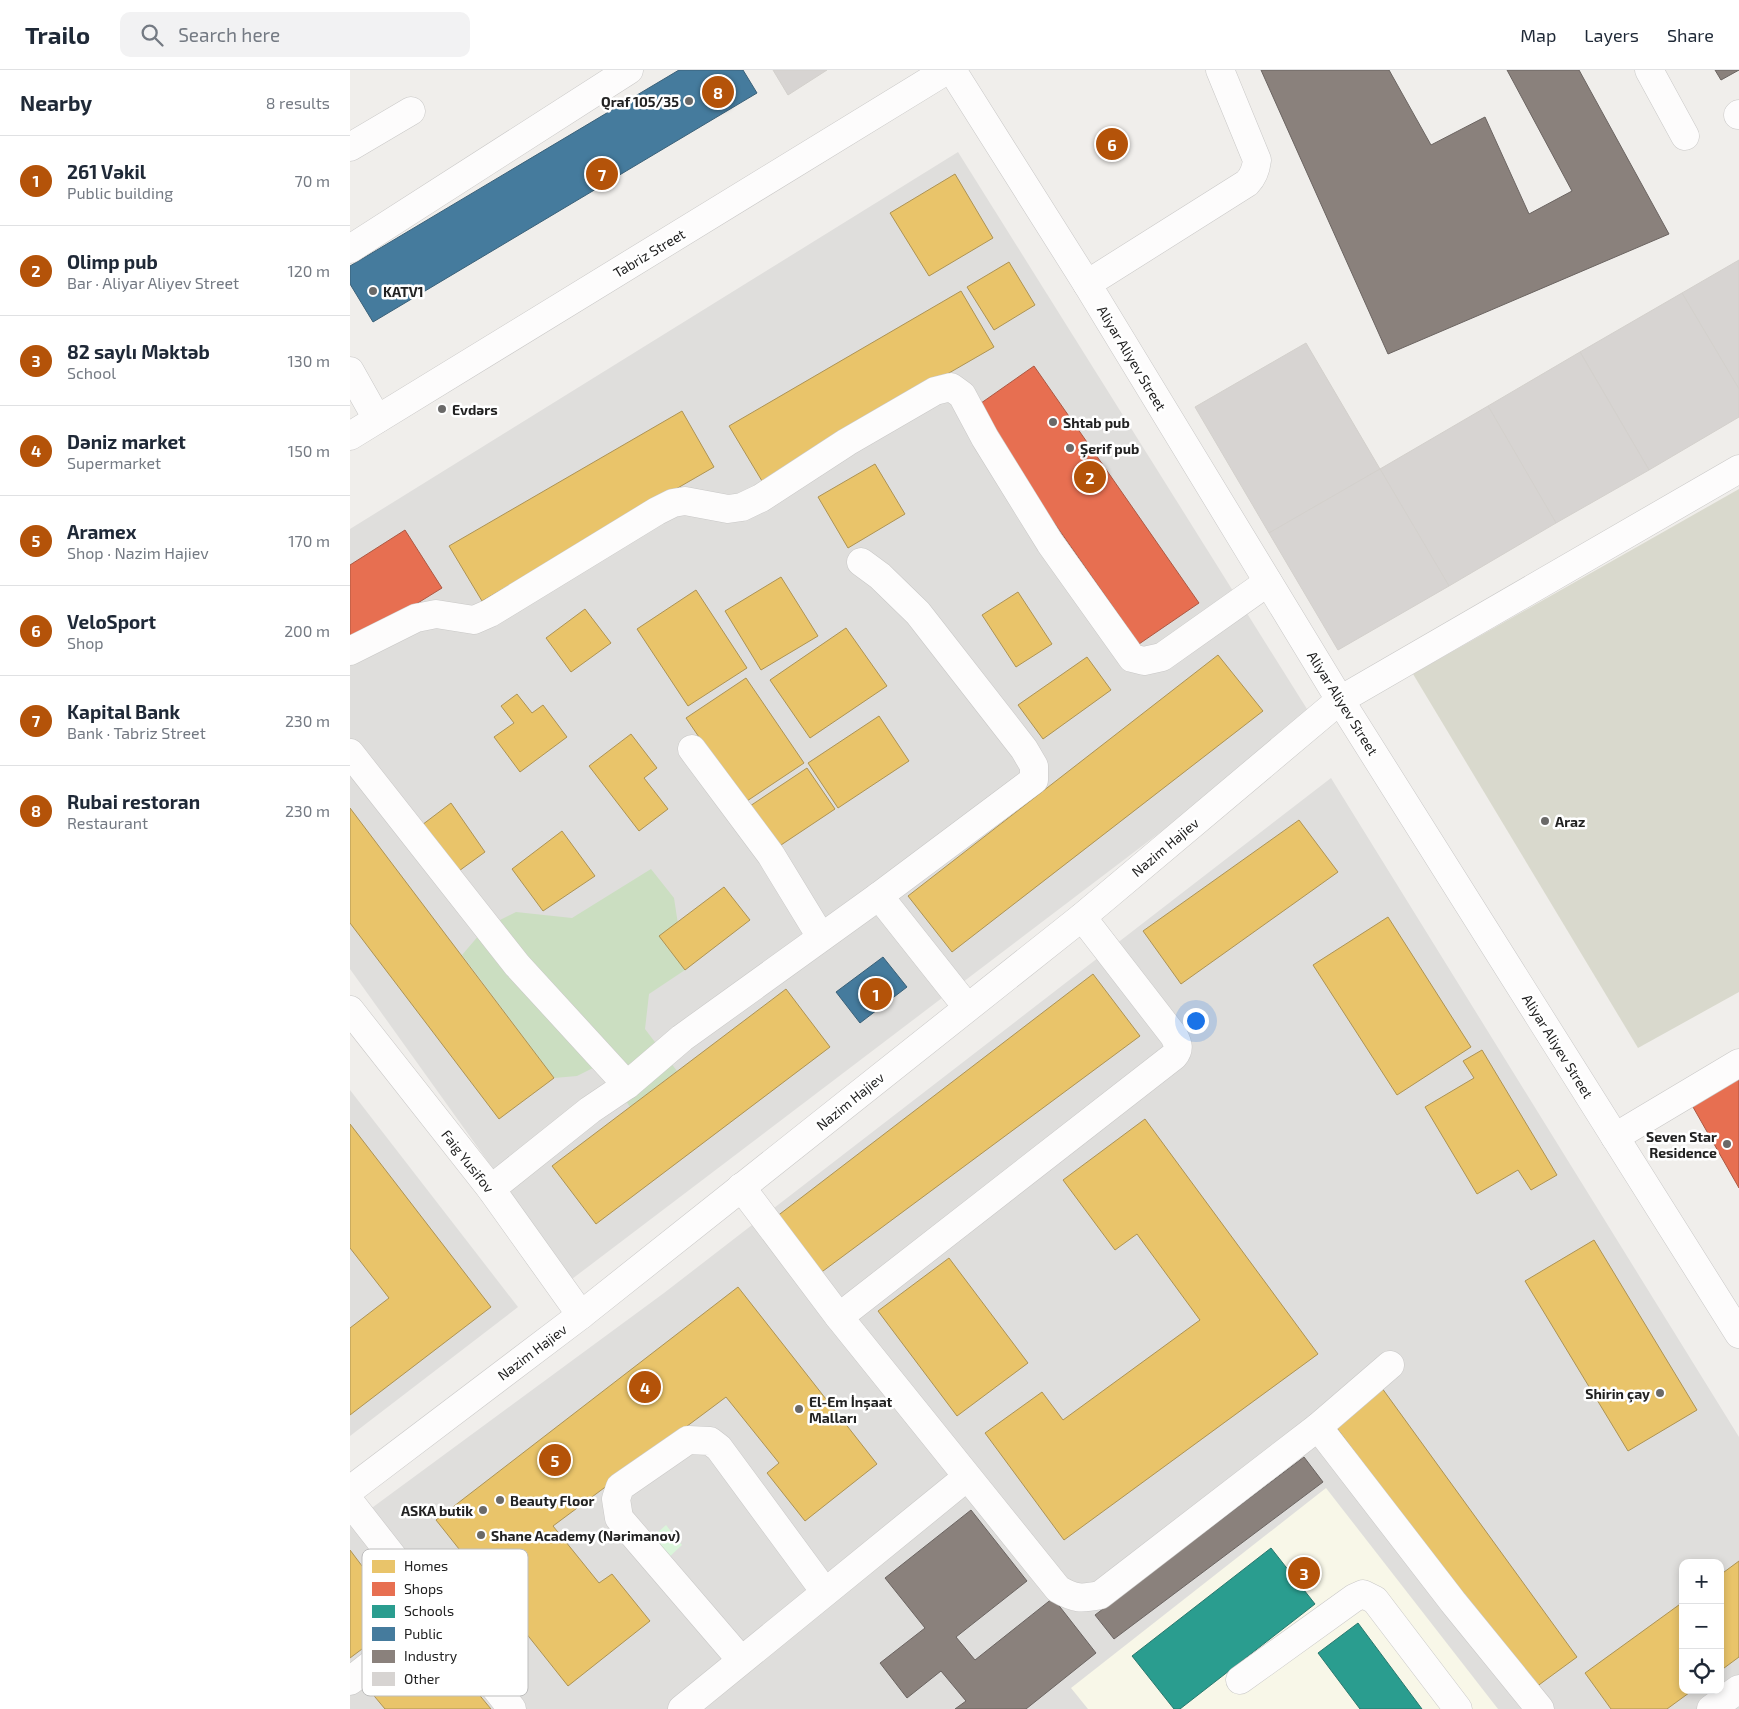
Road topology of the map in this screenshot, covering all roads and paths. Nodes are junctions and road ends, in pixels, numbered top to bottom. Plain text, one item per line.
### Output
1 (629, 70) edge
2 (947, 70) edge
3 (952, 70) edge
4 (1220, 70) edge
5 (1649, 70) edge
6 (411, 110) dead end
7 (1685, 136) dead end
8 (350, 147) edge
9 (350, 249) edge
10 (1087, 284) junction
11 (350, 370) edge
12 (377, 419) junction
13 (350, 436) edge
14 (1739, 469) edge
15 (861, 562) dead end
16 (1268, 582) junction
17 (350, 651) edge
18 (1340, 700) junction
19 (692, 748) dead end
20 (350, 753) edge
21 (879, 896) junction
22 (1082, 917) junction
23 (821, 937) junction
24 (967, 1007) junction
25 (350, 1010) edge
26 (1739, 1063) edge
27 (626, 1085) junction
28 (1615, 1137) junction
29 (741, 1188) junction
30 (491, 1190) junction
31 (581, 1315) junction
32 (839, 1317) junction
33 (1739, 1334) edge
34 (1390, 1365) dead end
35 (1318, 1427) junction
36 (967, 1477) junction
37 (350, 1490) edge
38 (350, 1502) edge
39 (387, 1549) edge
40 (825, 1592) junction
41 (741, 1660) junction
42 (362, 1672) edge
43 (1240, 1680) dead end
44 (350, 1682) edge
45 (1739, 1689) edge
46 (502, 1696) edge
47 (512, 1709) edge
48 (682, 1709) edge
49 (1458, 1709) edge
50 (1540, 1709) edge
51 (1711, 1709) edge

1 - 9 street
2 - 12 street, Tabriz Street
3 - 10 street, Aliyar Aliyev Street
4 - 10 street
5 - 7 street
6 - 8 street
10 - 16 street, Aliyar Aliyev Street
11 - 12 street
12 - 13 street, Tabriz Street
14 - 18 street, Nazim Hajiev
15 - 21 street
16 - 17 street
16 - 18 street, Aliyar Aliyev Street
18 - 22 street, Nazim Hajiev
18 - 28 street, Aliyar Aliyev Street
19 - 23 street
20 - 27 street
21 - 23 street
21 - 24 street
22 - 24 street, Nazim Hajiev
22 - 32 street
23 - 27 street
24 - 29 street, Nazim Hajiev
25 - 30 street, Faig Yusifov
26 - 28 street
27 - 30 street
28 - 33 street, Aliyar Aliyev Street
29 - 31 street, Nazim Hajiev
29 - 32 street
30 - 31 street, Faig Yusifov
31 - 37 street, Nazim Hajiev
32 - 36 street
34 - 35 street
35 - 36 street
35 - 50 street
36 - 40 street
38 - 39 street
40 - 41 street
40 - 41 street
41 - 48 street
42 - 44 street
43 - 49 street
45 - 51 street
46 - 47 street

